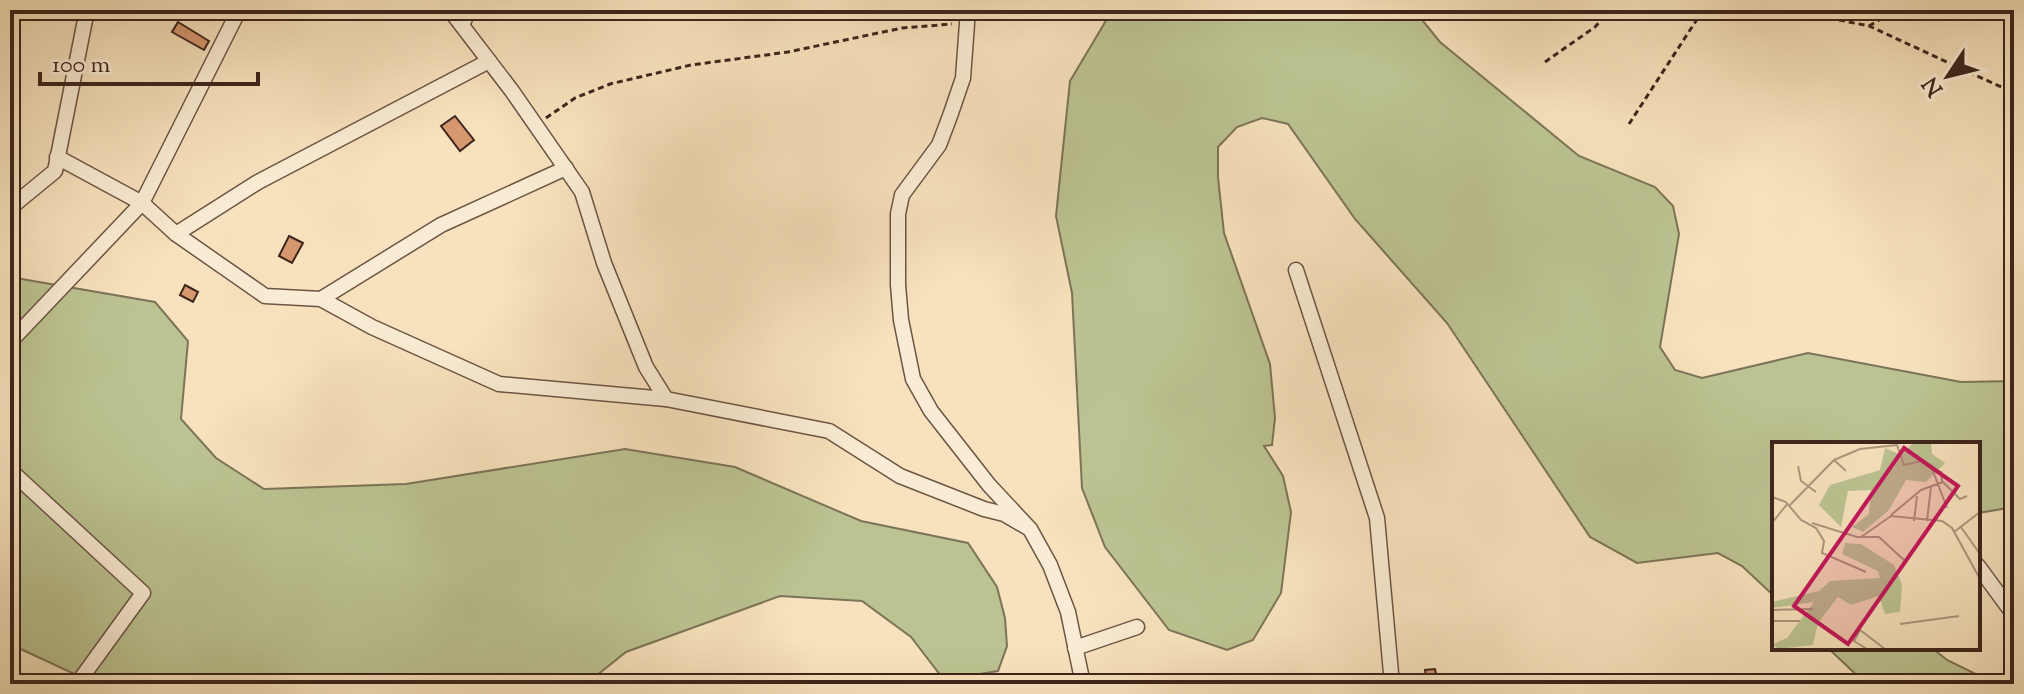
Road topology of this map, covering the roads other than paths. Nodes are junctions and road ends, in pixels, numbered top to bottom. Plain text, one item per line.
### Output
1 (87, 10) edge
2 (239, 10) edge
3 (450, 10) edge
4 (469, 10) edge
5 (968, 16) edge
6 (462, 25) junction
7 (489, 61) junction
8 (57, 157) junction
9 (566, 168) junction
10 (142, 203) junction
11 (10, 208) edge
12 (176, 234) junction
13 (1296, 270) dead end
14 (321, 299) junction
15 (10, 342) edge
16 (666, 399) junction
17 (10, 470) edge
18 (1030, 529) junction
19 (1980, 569) edge
20 (2014, 615) edge
21 (1137, 627) dead end
22 (1075, 648) junction
23 (77, 684) edge
24 (1083, 684) edge
25 (1392, 684) edge

1 - 8 street
2 - 10 street
3 - 6 street
4 - 6 street
5 - 18 street
6 - 7 street
7 - 9 street
7 - 12 street
8 - 10 street
8 - 11 street
9 - 14 street
9 - 16 street
10 - 12 street
10 - 15 street
12 - 14 street
13 - 25 street
14 - 16 street
16 - 18 street
17 - 23 street
18 - 22 street
19 - 20 street
21 - 22 street
22 - 24 street

